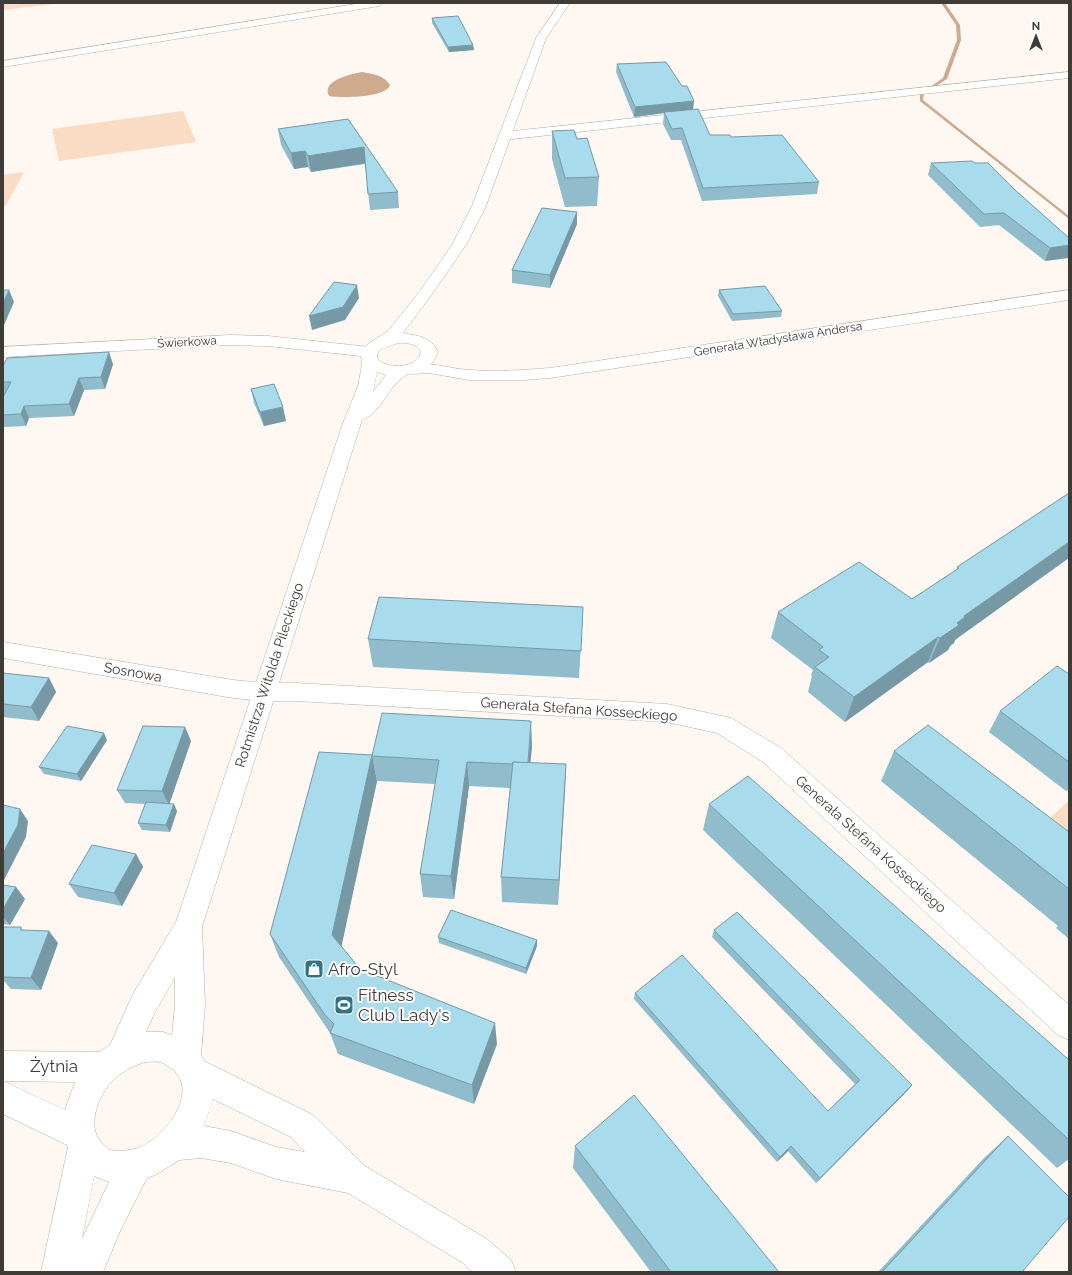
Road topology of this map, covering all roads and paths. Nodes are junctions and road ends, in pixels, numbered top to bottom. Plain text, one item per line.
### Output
1 (341, 3) edge
2 (379, 3) edge
3 (565, 3) edge
4 (3, 57) edge
5 (3, 64) edge
6 (1069, 75) edge
7 (504, 136) junction
8 (425, 294) junction
9 (1069, 295) edge
10 (423, 336) junction
11 (384, 341) junction
12 (3, 352) edge
13 (370, 356) junction
14 (407, 370) junction
15 (486, 374) junction
16 (352, 423) junction
17 (3, 650) edge
18 (263, 692) junction
19 (188, 927) junction
20 (1069, 1025) edge
21 (113, 1061) junction
22 (3, 1066) edge
23 (190, 1066) junction
24 (3, 1097) edge
25 (81, 1140) junction
26 (176, 1144) junction
27 (135, 1167) junction
28 (354, 1178) junction
29 (58, 1272) edge
30 (85, 1272) edge
31 (499, 1272) edge

1 - 4 main road
2 - 5 main road
3 - 7 main road
6 - 7 main road
7 - 8 main road
8 - 10 main road
8 - 11 main road
9 - 15 main road, Generała Władysława Andersa
10 - 11 main road, Generała Władysława Andersa
10 - 14 main road, Rotmistrza Witolda Pileckiego
10 - 15 main road, Generała Władysława Andersa
11 - 13 main road
12 - 13 main road, Świerkowa
13 - 14 main road, Świerkowa
13 - 16 main road, Rotmistrza Witolda Pileckiego
14 - 15 main road, Generała Władysława Andersa
14 - 16 main road, Rotmistrza Witolda Pileckiego
16 - 18 main road, Rotmistrza Witolda Pileckiego
17 - 18 main road, Sosnowa
18 - 19 main road, Rotmistrza Witolda Pileckiego
18 - 20 main road, Generała Stefana Kosseckiego
19 - 21 main road, Rotmistrza Witolda Pileckiego
19 - 23 main road, Rotmistrza Witolda Pileckiego
21 - 22 main road, Żytnia
21 - 23 main road
21 - 25 main road
23 - 26 main road
23 - 28 main road
24 - 25 main road
25 - 27 main road
25 - 29 main road
26 - 27 main road
26 - 28 main road
27 - 30 main road
28 - 31 main road

